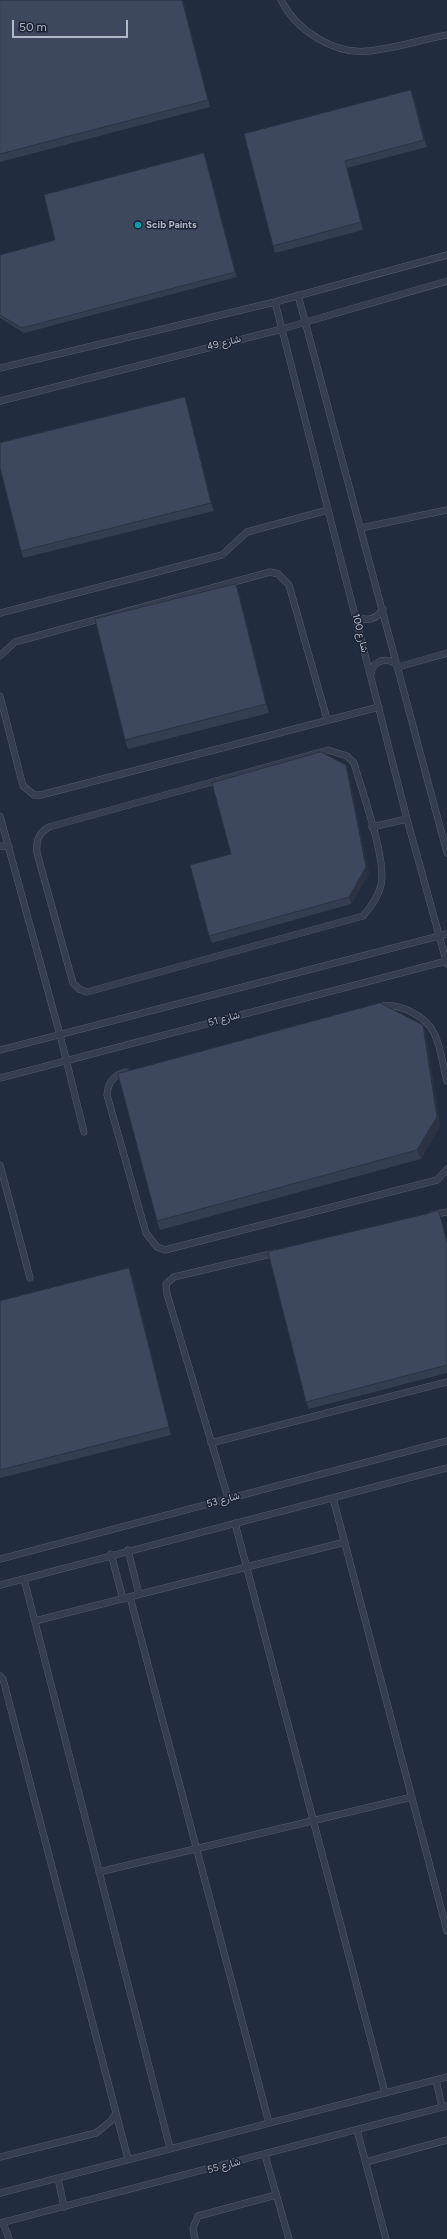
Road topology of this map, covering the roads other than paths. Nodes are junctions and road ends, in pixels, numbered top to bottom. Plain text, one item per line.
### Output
1 (281, 0) edge
2 (447, 35) edge
3 (447, 255) edge
4 (447, 281) edge
5 (298, 295) junction
6 (275, 302) junction
7 (305, 322) junction
8 (282, 329) junction
9 (0, 368) edge
10 (0, 401) edge
11 (328, 510) junction
12 (447, 510) edge
13 (361, 528) junction
14 (383, 609) junction
15 (0, 613) edge
16 (356, 616) junction
17 (447, 653) edge
18 (0, 656) edge
19 (398, 667) junction
20 (371, 674) junction
21 (0, 696) edge
22 (379, 707) junction
23 (327, 719) junction
24 (0, 816) edge
25 (407, 819) junction
26 (372, 827) junction
27 (0, 846) edge
28 (9, 847) junction
29 (447, 853) edge
30 (447, 934) edge
31 (440, 936) junction
32 (447, 962) edge
33 (370, 1010) edge
34 (60, 1035) junction
35 (0, 1050) edge
36 (66, 1061) junction
37 (134, 1070) edge
38 (0, 1078) edge
39 (447, 1081) edge
40 (84, 1132) dead end
41 (0, 1165) edge
42 (447, 1169) edge
43 (447, 1212) edge
44 (423, 1217) edge
45 (284, 1250) edge
46 (30, 1278) dead end
47 (447, 1382) edge
48 (447, 1441) edge
49 (211, 1443) junction
50 (447, 1468) edge
51 (228, 1498) junction
52 (333, 1498) junction
53 (235, 1523) junction
54 (345, 1542) junction
55 (128, 1550) junction
56 (111, 1554) junction
57 (0, 1559) edge
58 (246, 1567) junction
59 (24, 1578) junction
60 (0, 1585) edge
61 (139, 1594) junction
62 (126, 1598) junction
63 (35, 1622) junction
64 (0, 1676) edge
65 (412, 1797) junction
66 (313, 1821) junction
67 (196, 1849) junction
68 (99, 1872) junction
69 (447, 1932) edge
70 (447, 2077) edge
71 (436, 2080) junction
72 (385, 2093) junction
73 (445, 2107) edge
74 (116, 2113) junction
75 (269, 2123) junction
76 (357, 2130) junction
77 (447, 2140) edge
78 (170, 2148) junction
79 (265, 2155) junction
80 (0, 2157) edge
81 (128, 2159) junction
82 (366, 2162) junction
83 (58, 2178) junction
84 (0, 2193) edge
85 (276, 2195) junction
86 (64, 2207) junction
87 (1, 2222) edge
88 (9, 2239) edge
89 (195, 2239) edge
90 (289, 2239) edge
91 (386, 2239) edge

1 - 2 lane
3 - 5 lane
4 - 7 lane, شارع 49
5 - 6 lane
5 - 7 lane
6 - 8 lane, شارع 100
6 - 9 lane
7 - 8 lane, شارع 49
7 - 13 lane
8 - 10 lane, شارع 49
8 - 11 lane, شارع 100
11 - 15 lane
11 - 16 lane, شارع 100
12 - 13 lane
13 - 14 lane
14 - 16 lane
14 - 19 lane
16 - 20 lane, شارع 100
17 - 19 lane
18 - 23 lane
19 - 20 lane
19 - 29 lane
20 - 22 lane, شارع 100
21 - 23 lane
22 - 23 lane
22 - 25 lane, شارع 100
24 - 28 lane
25 - 26 lane
25 - 31 lane, شارع 100
26 - 26 lane
27 - 28 lane
28 - 34 lane
30 - 31 lane
31 - 32 lane, شارع 100
31 - 34 lane
32 - 36 lane, شارع 51
33 - 39 lane
34 - 35 lane
34 - 36 lane
36 - 38 lane, شارع 51
36 - 40 lane
37 - 42 lane
41 - 46 lane
43 - 44 lane
45 - 49 lane
47 - 49 lane
48 - 51 lane, شارع 53
49 - 51 lane
50 - 52 lane
51 - 57 lane, شارع 53
52 - 53 lane
52 - 54 lane
53 - 55 lane
53 - 58 lane
54 - 58 lane
54 - 65 lane
55 - 56 lane
55 - 61 lane
56 - 59 lane
56 - 62 lane
58 - 61 lane
58 - 66 lane
59 - 60 lane
59 - 63 lane
61 - 62 lane
62 - 63 lane
62 - 67 lane
63 - 68 lane
64 - 74 lane
65 - 66 lane
65 - 69 lane
66 - 67 lane
66 - 72 lane
67 - 68 lane
67 - 75 lane
68 - 78 lane
70 - 71 lane
71 - 72 lane
71 - 73 lane
72 - 75 lane
73 - 76 lane, شارع 55
74 - 80 lane
74 - 81 lane
75 - 78 lane
76 - 79 lane, شارع 55
76 - 82 lane
77 - 82 lane
78 - 81 lane
79 - 85 lane
79 - 86 lane, شارع 55
81 - 83 lane
82 - 91 lane
83 - 84 lane
83 - 86 lane
85 - 89 lane
85 - 90 lane
86 - 87 lane, شارع 55
87 - 88 lane

